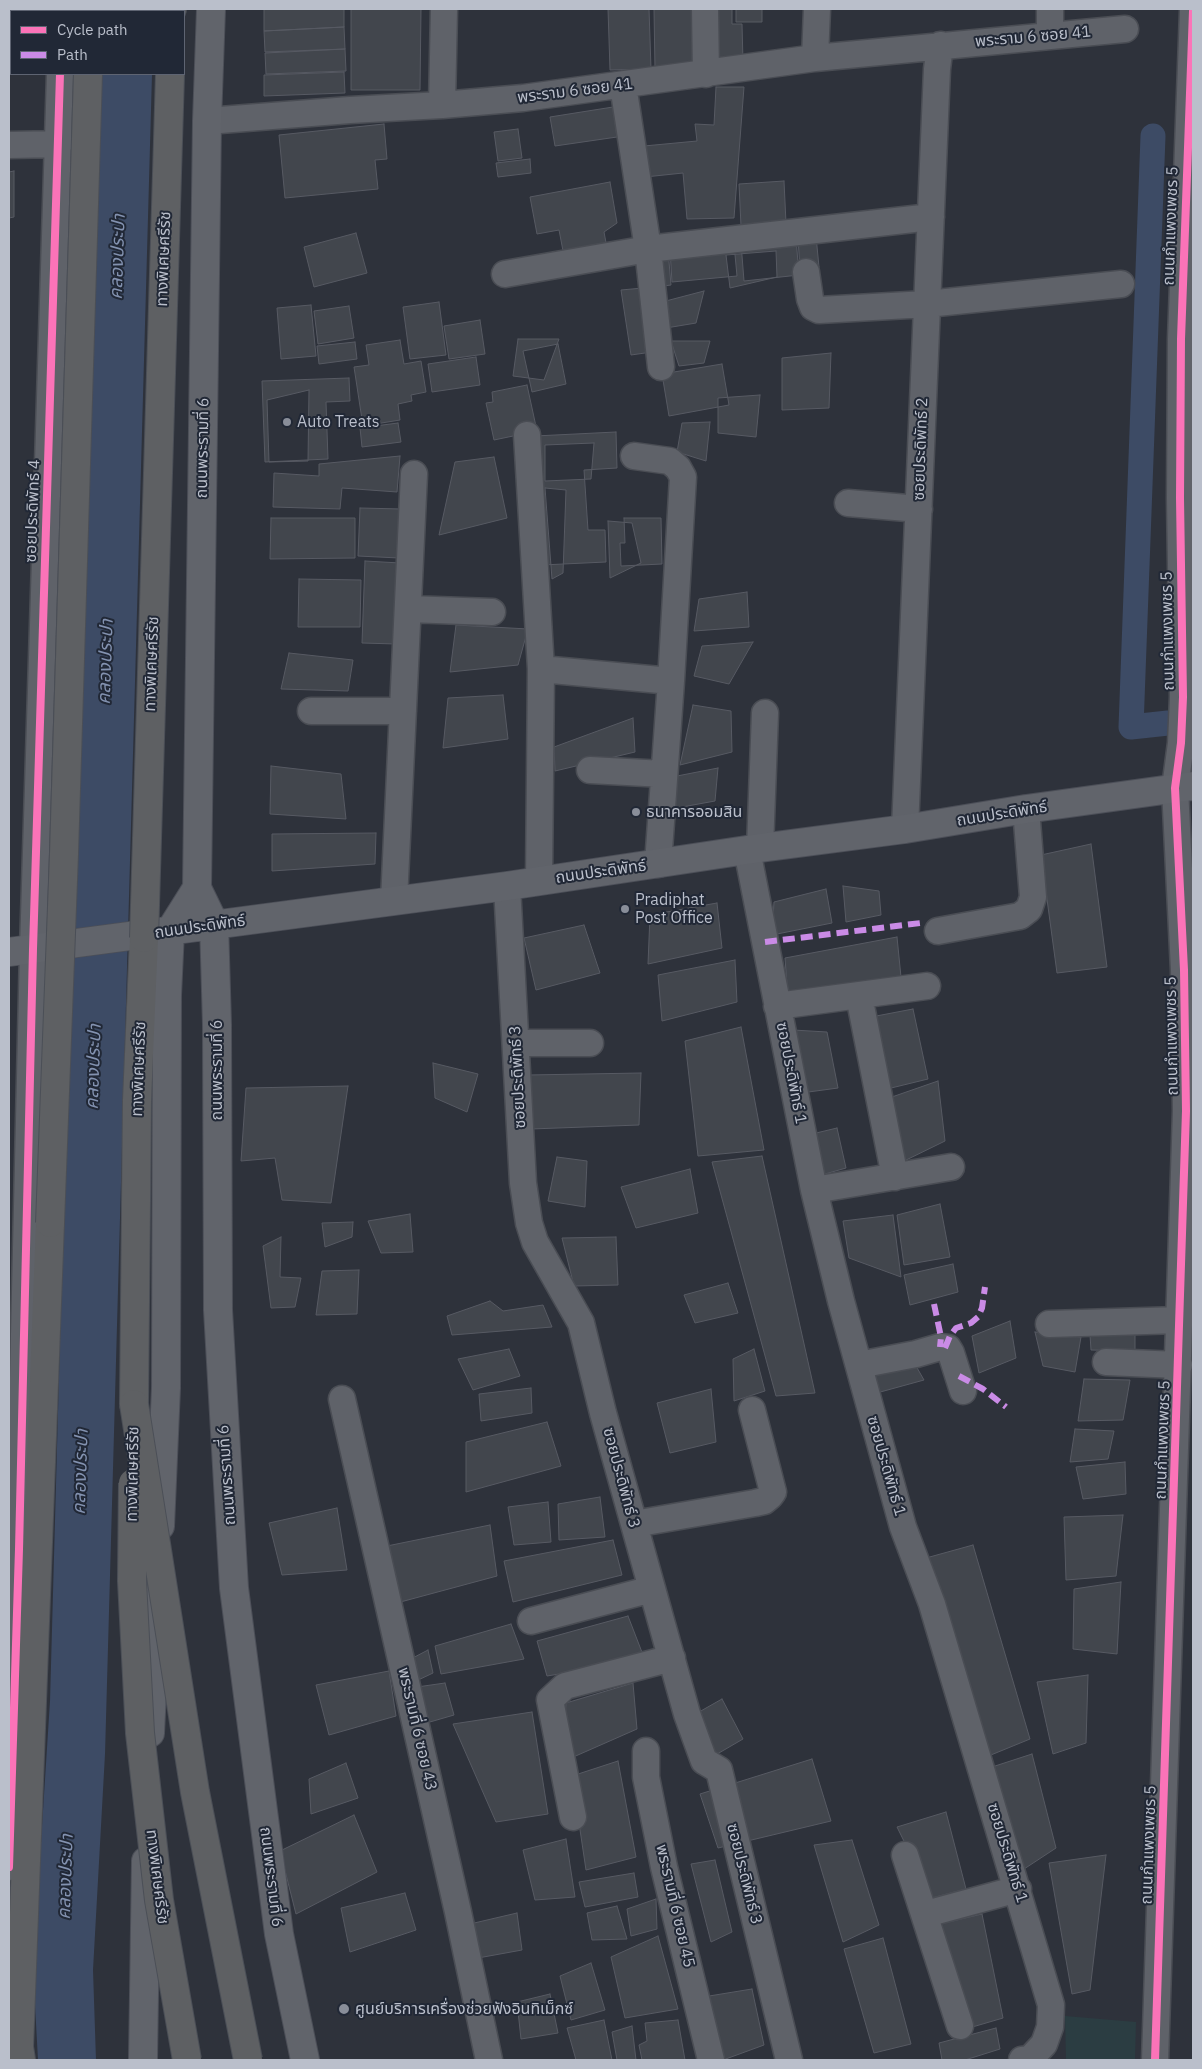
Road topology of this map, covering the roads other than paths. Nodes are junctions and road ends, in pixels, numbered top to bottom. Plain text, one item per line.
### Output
1 (211, 9) edge
2 (444, 9) edge
3 (705, 9) edge
4 (817, 9) edge
5 (1050, 9) edge
6 (1193, 11) edge
7 (1125, 29) dead end
8 (1050, 36) junction
9 (939, 57) junction
10 (815, 58) junction
11 (706, 74) junction
12 (60, 75) edge
13 (88, 75) edge
14 (170, 75) edge
15 (623, 85) junction
16 (442, 105) junction
17 (207, 120) junction
18 (59, 144) junction
19 (9, 145) edge
20 (931, 217) junction
21 (648, 249) junction
22 (806, 272) dead end
23 (505, 274) dead end
24 (1121, 284) dead end
25 (927, 304) junction
26 (661, 367) dead end
27 (527, 435) dead end
28 (634, 456) dead end
29 (414, 474) dead end
30 (848, 503) dead end
31 (919, 509) junction
32 (408, 609) junction
33 (492, 612) dead end
34 (541, 669) junction
35 (671, 682) junction
36 (311, 711) dead end
37 (403, 711) junction
38 (765, 713) dead end
39 (590, 770) dead end
40 (664, 774) junction
41 (1184, 787) edge
42 (1026, 809) junction
43 (905, 829) junction
44 (753, 849) junction
45 (658, 864) junction
46 (539, 881) junction
47 (507, 886) junction
48 (197, 888) junction
49 (394, 901) junction
50 (214, 923) junction
51 (938, 930) dead end
52 (170, 931) junction
53 (21, 950) edge
54 (927, 986) dead end
55 (858, 996) junction
56 (778, 1006) junction
57 (516, 1043) junction
58 (590, 1043) dead end
59 (951, 1167) dead end
60 (894, 1177) junction
61 (814, 1190) junction
62 (1179, 1320) junction
63 (1048, 1324) dead end
64 (1106, 1362) dead end
65 (859, 1365) junction
66 (1179, 1365) junction
67 (963, 1391) dead end
68 (342, 1399) dead end
69 (134, 1404) junction
70 (752, 1410) dead end
71 (634, 1524) junction
72 (14, 1550) edge
73 (652, 1589) junction
74 (531, 1621) dead end
75 (672, 1658) junction
76 (646, 1751) dead end
77 (573, 1817) dead end
78 (905, 1855) dead end
79 (9, 1867) edge
80 (1018, 1890) junction
81 (926, 1914) junction
82 (960, 2026) dead end
83 (19, 2056) edge
84 (143, 2060) edge
85 (187, 2060) edge
86 (248, 2060) edge
87 (305, 2060) edge
88 (489, 2060) edge
89 (710, 2060) edge
90 (789, 2060) edge
91 (1022, 2060) edge
92 (1155, 2060) edge

1 - 17 main road, ถนนพระรามที่ 6
2 - 16 street
3 - 11 street
4 - 10 street
5 - 8 street
6 - 41 street, ถนนกำแพงเพชร 5
7 - 8 street, พระราม 6 ซอย 41
8 - 9 street, พระราม 6 ซอย 41
9 - 10 street, พระราม 6 ซอย 41
9 - 20 street, ซอยประดิพัทธ์ 2
10 - 11 street, พระราม 6 ซอย 41
11 - 15 street, พระราม 6 ซอย 41
12 - 18 street, ซอยประดิพัทธ์ 4
13 - 83 highway, bridge
14 - 69 highway, ทางพิเศษศรีรัช, bridge
15 - 16 street, พระราม 6 ซอย 41
15 - 21 street
16 - 17 street, พระราม 6 ซอย 41
17 - 48 main road, ถนนพระรามที่ 6
18 - 19 street
18 - 53 street, ซอยประดิพัทธ์ 4
20 - 21 street
20 - 25 street, ซอยประดิพัทธ์ 2
21 - 23 street
21 - 26 street
22 - 25 street
24 - 25 street
25 - 31 street, ซอยประดิพัทธ์ 2
27 - 34 street
28 - 35 street
29 - 32 street
30 - 31 street
31 - 43 street, ซอยประดิพัทธ์ 2
32 - 33 street
32 - 37 street
34 - 35 street
34 - 46 street
35 - 40 street
36 - 37 street
37 - 49 street
38 - 44 street, ซอยประดิพัทธ์ 1
39 - 40 street
40 - 45 street
41 - 42 main road, ถนนประดิพัทธ์
41 - 62 street, ถนนกำแพงเพชร 5
42 - 43 main road, ถนนประดิพัทธ์
42 - 51 street
43 - 44 main road, ถนนประดิพัทธ์
44 - 45 main road, ถนนประดิพัทธ์
44 - 56 street, ซอยประดิพัทธ์ 1
45 - 46 main road, ถนนประดิพัทธ์
46 - 47 main road, ถนนประดิพัทธ์
47 - 49 main road, ถนนประดิพัทธ์
47 - 57 street, ซอยประดิพัทธ์ 3
48 - 50 main road, ถนนพระรามที่ 6
48 - 52 main road
49 - 50 main road, ถนนประดิพัทธ์
50 - 52 main road, ถนนประดิพัทธ์
50 - 87 main road, ถนนพระรามที่ 6
52 - 53 main road, ถนนประดิพัทธ์
52 - 84 main road
53 - 72 street, ซอยประดิพัทธ์ 4
54 - 55 street
55 - 56 street
55 - 60 street
56 - 61 street, ซอยประดิพัทธ์ 1
57 - 58 street
57 - 71 street, ซอยประดิพัทธ์ 3
59 - 60 street
60 - 61 street
61 - 65 street, ซอยประดิพัทธ์ 1
62 - 63 street
62 - 66 street, ถนนกำแพงเพชร 5
64 - 66 street
65 - 67 street
65 - 80 street, ซอยประดิพัทธ์ 1
66 - 92 street, ถนนกำแพงเพชร 5
68 - 88 street, พระรามที่ 6 ซอย 43
69 - 85 highway, ทางพิเศษศรีรัช, bridge
69 - 86 highway, bridge
70 - 71 street
71 - 73 street, ซอยประดิพัทธ์ 3
72 - 79 street, ซอยประดิพัทธ์ 4
73 - 74 street
73 - 75 street, ซอยประดิพัทธ์ 3
75 - 77 street
75 - 90 street, ซอยประดิพัทธ์ 3
76 - 89 street, พระรามที่ 6 ซอย 45
78 - 81 street
80 - 81 street
80 - 91 street, ซอยประดิพัทธ์ 1
81 - 82 street

